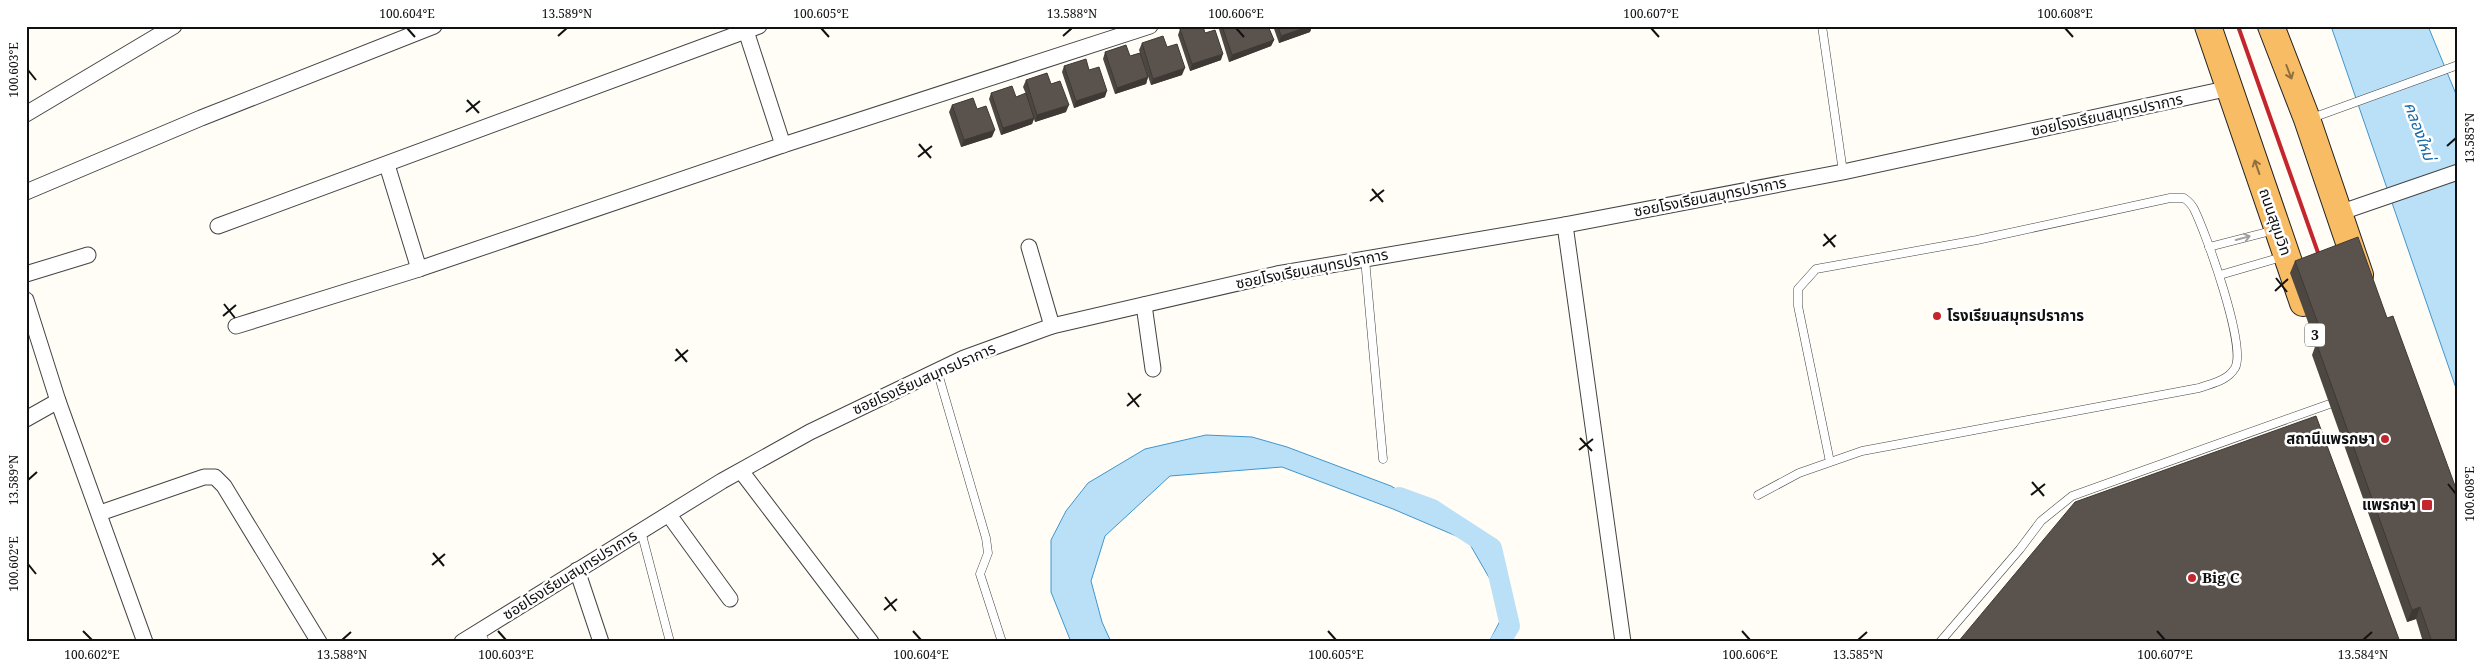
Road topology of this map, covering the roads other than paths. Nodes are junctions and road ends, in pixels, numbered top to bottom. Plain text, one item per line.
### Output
1 (174, 26) edge
2 (434, 26) edge
3 (1150, 26) edge
4 (1822, 26) edge
5 (2208, 26) edge
6 (2272, 26) edge
7 (753, 29) edge
8 (410, 31) edge
9 (2456, 65) edge
10 (2230, 88) junction
11 (26, 114) edge
12 (2307, 119) junction
13 (783, 145) junction
14 (387, 165) junction
15 (1843, 172) junction
16 (2458, 172) edge
17 (26, 192) edge
18 (2339, 213) junction
19 (1565, 225) junction
20 (218, 226) dead end
21 (2278, 229) junction
22 (1029, 247) dead end
23 (2209, 248) junction
24 (88, 255) dead end
25 (2287, 256) junction
26 (1365, 259) junction
27 (419, 269) junction
28 (26, 274) edge
29 (2220, 276) junction
30 (2368, 297) edge
31 (26, 300) edge
32 (1144, 305) junction
33 (236, 326) dead end
34 (1052, 326) junction
35 (2311, 326) edge
36 (1152, 369) dead end
37 (937, 370) junction
38 (2335, 391) joint
39 (58, 401) junction
40 (26, 419) edge
41 (2348, 427) edge
42 (1383, 460) dead end
43 (1830, 462) junction
44 (741, 471) junction
45 (1758, 495) dead end
46 (100, 512) junction
47 (669, 515) junction
48 (641, 531) junction
49 (577, 570) junction
50 (730, 599) dead end
51 (482, 636) edge
52 (145, 642) edge
53 (319, 642) edge
54 (462, 642) edge
55 (602, 642) edge
56 (670, 642) edge
57 (871, 642) edge
58 (1002, 642) edge
59 (1623, 642) edge
60 (1940, 642) edge

1 - 11 street
2 - 8 street
3 - 13 street
4 - 15 lane
5 - 10 highway, ถนนสุขุมวิท / 3
6 -> 12 highway
7 - 13 street
7 - 14 street
8 - 17 street
9 - 12 lane
10 - 15 street, ซอยโรงเรียนสมุทรปราการ
21 -> 10 highway, ถนนสุขุมวิท / 3
12 - 18 highway
13 - 27 street
14 - 20 street
14 - 27 street
15 - 19 street, ซอยโรงเรียนสมุทรปราการ
16 - 18 street
18 - 30 highway
19 - 26 street, ซอยโรงเรียนสมุทรปราการ
19 - 59 street
23 -> 21 lane
21 - 25 highway, ถนนสุขุมวิท / 3
22 - 34 street
23 - 29 lane
23 - 43 lane
24 - 28 street
25 - 29 lane
25 - 35 highway, ถนนสุขุมวิท / 3
26 - 32 street, ซอยโรงเรียนสมุทรปราการ
26 - 42 lane
27 - 33 street
29 - 43 lane
31 - 39 street
32 - 34 street, ซอยโรงเรียนสมุทรปราการ
32 - 36 street
34 - 37 street, ซอยโรงเรียนสมุทรปราการ
37 - 44 street, ซอยโรงเรียนสมุทรปราการ
37 - 58 lane
38 - 41 highway
38 - 60 lane
39 - 40 street
39 - 46 street
43 - 45 lane
44 - 47 street, ซอยโรงเรียนสมุทรปราการ
44 - 57 street
46 - 52 street
46 - 53 street
47 - 48 street, ซอยโรงเรียนสมุทรปราการ
47 - 50 street
48 - 49 street, ซอยโรงเรียนสมุทรปราการ
48 - 56 lane
49 - 51 street, ซอยโรงเรียนสมุทรปราการ
49 - 55 street
51 - 54 street, ซอยโรงเรียนสมุทรปราการ

